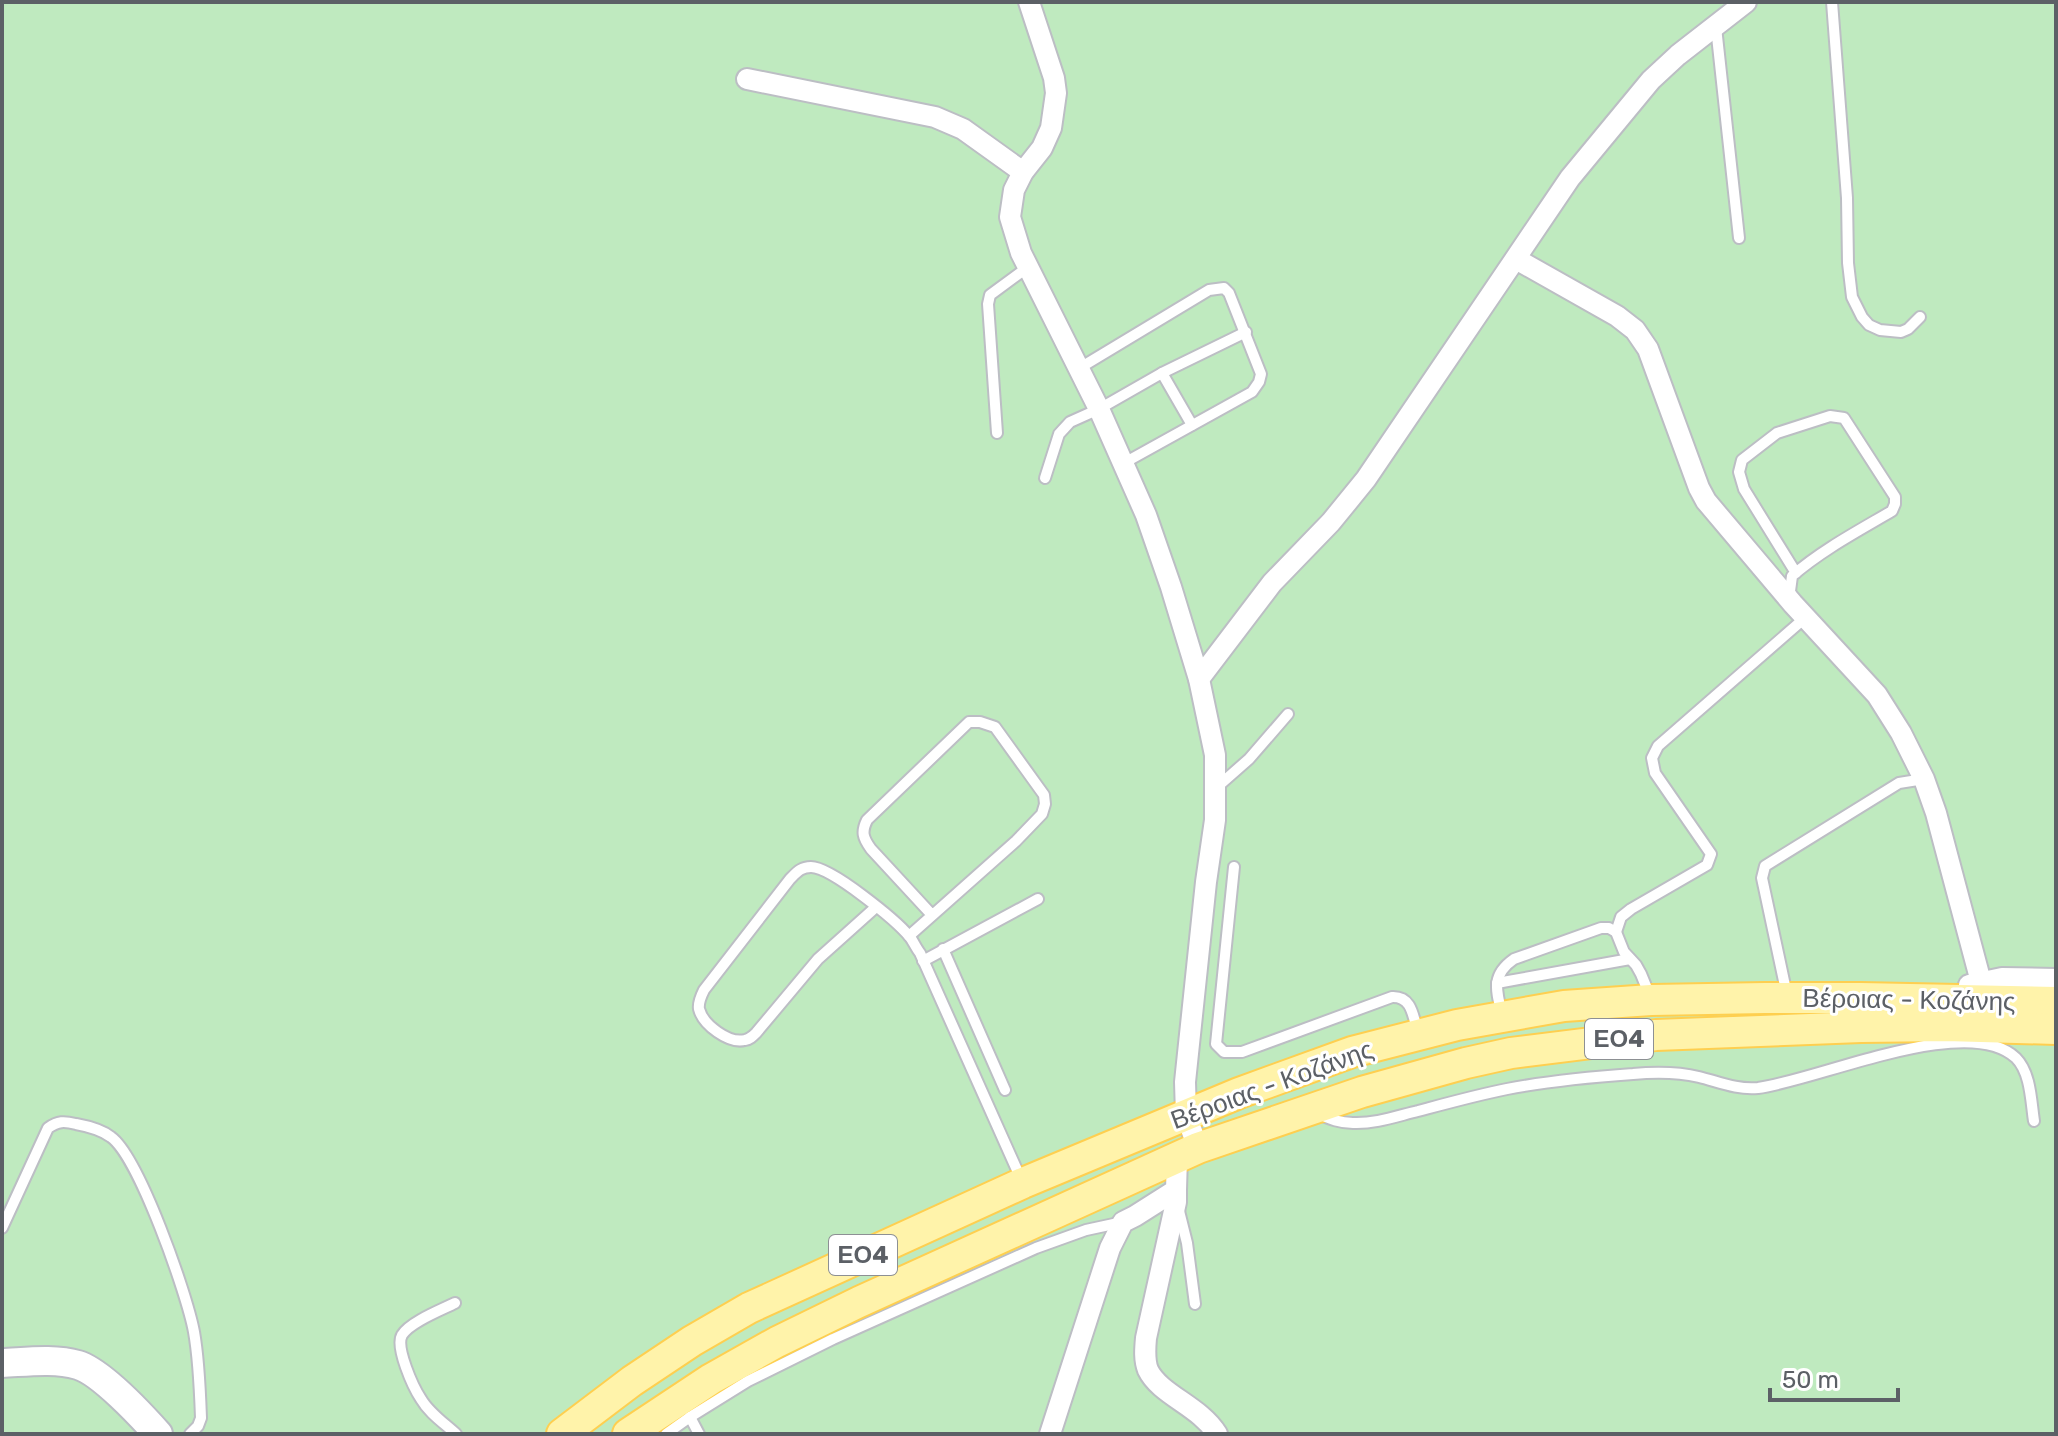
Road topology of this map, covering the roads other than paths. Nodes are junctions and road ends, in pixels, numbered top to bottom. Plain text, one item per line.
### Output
1 (1029, 2) edge
2 (1746, 2) edge
3 (1832, 2) edge
4 (1716, 27) junction
5 (747, 79) dead end
6 (1023, 172) junction
7 (1739, 238) dead end
8 (1516, 259) junction
9 (1028, 267) junction
10 (1920, 317) dead end
11 (1246, 332) junction
12 (1078, 369) junction
13 (1162, 373) junction
14 (1099, 409) junction
15 (1192, 425) junction
16 (997, 433) dead end
17 (1124, 463) junction
18 (1045, 478) dead end
19 (1796, 573) junction
20 (1800, 610) junction
21 (1199, 679) junction
22 (1288, 714) dead end
23 (1924, 779) junction
24 (1216, 788) junction
25 (1234, 867) dead end
26 (1038, 899) dead end
27 (876, 907) junction
28 (932, 915) junction
29 (1616, 932) junction
30 (909, 936) junction
31 (943, 949) junction
32 (1630, 959) junction
33 (923, 961) junction
34 (2056, 979) edge
35 (1981, 982) junction
36 (1497, 983) junction
37 (1788, 998) junction
38 (1861, 998) junction
39 (1651, 1000) junction
40 (2056, 1002) edge
41 (1503, 1016) junction
42 (2056, 1029) edge
43 (1419, 1035) junction
44 (1946, 1035) junction
45 (1005, 1090) dead end
46 (1306, 1110) junction
47 (1186, 1115) junction
48 (2034, 1121) dead end
49 (1188, 1153) junction
50 (1023, 1183) junction
51 (1176, 1196) junction
52 (1123, 1222) junction
53 (2, 1228) edge
54 (455, 1303) dead end
55 (1195, 1304) dead end
56 (2, 1363) edge
57 (690, 1417) junction
58 (197, 1431) edge
59 (560, 1433) edge
60 (158, 1434) edge
61 (456, 1434) edge
62 (628, 1434) edge
63 (666, 1434) edge
64 (699, 1434) edge
65 (1050, 1434) edge
66 (1217, 1434) edge

1 - 6 street
2 - 4 street
3 - 10 lane
4 - 7 lane
4 - 8 street
5 - 6 street
6 - 9 street
8 - 20 street
8 - 21 street
9 - 12 street
9 - 16 lane
11 - 12 lane
11 - 13 lane
11 - 15 lane
12 - 14 street
13 - 14 lane
13 - 15 lane
14 - 17 street
14 - 18 lane
15 - 17 lane
17 - 21 street
19 - 19 lane
19 - 20 lane
20 - 23 street
20 - 29 lane
21 - 24 street
22 - 24 lane
23 - 35 street
23 - 37 lane
24 - 47 street
25 - 43 lane
26 - 31 lane
27 - 27 lane
27 - 30 lane
28 - 28 lane
28 - 30 lane
29 - 32 lane
29 - 36 lane
30 - 33 lane
31 - 33 lane
31 - 45 lane
32 - 36 lane
32 - 39 lane
33 - 50 lane
34 - 35 street
35 - 38 street
36 - 41 lane
37 - 38 main road, Βέροιας - Κοζάνης / ΕΟ4
37 - 39 main road, Βέροιας - Κοζάνης / ΕΟ4
38 - 40 main road, Βέροιας - Κοζάνης / ΕΟ4
39 - 41 main road, Βέροιας - Κοζάνης / ΕΟ4
41 - 43 main road, Βέροιας - Κοζάνης / ΕΟ4
42 - 44 main road, Βέροιας - Κοζάνης / ΕΟ4
43 - 47 main road, Βέροιας - Κοζάνης / ΕΟ4
44 - 46 main road, Βέροιας - Κοζάνης / ΕΟ4
44 - 46 lane
44 - 48 lane
46 - 49 main road, Βέροιας - Κοζάνης / ΕΟ4
47 - 49 street
47 - 50 main road, Βέροιας - Κοζάνης / ΕΟ4
49 - 51 street
49 - 62 main road, Βέροιας - Κοζάνης / ΕΟ4
50 - 59 main road, Βέροιας - Κοζάνης / ΕΟ4
51 - 52 street
51 - 55 lane
51 - 66 street
52 - 57 lane
52 - 65 street
53 - 58 lane
54 - 61 lane
56 - 60 street
57 - 63 lane
57 - 64 lane

